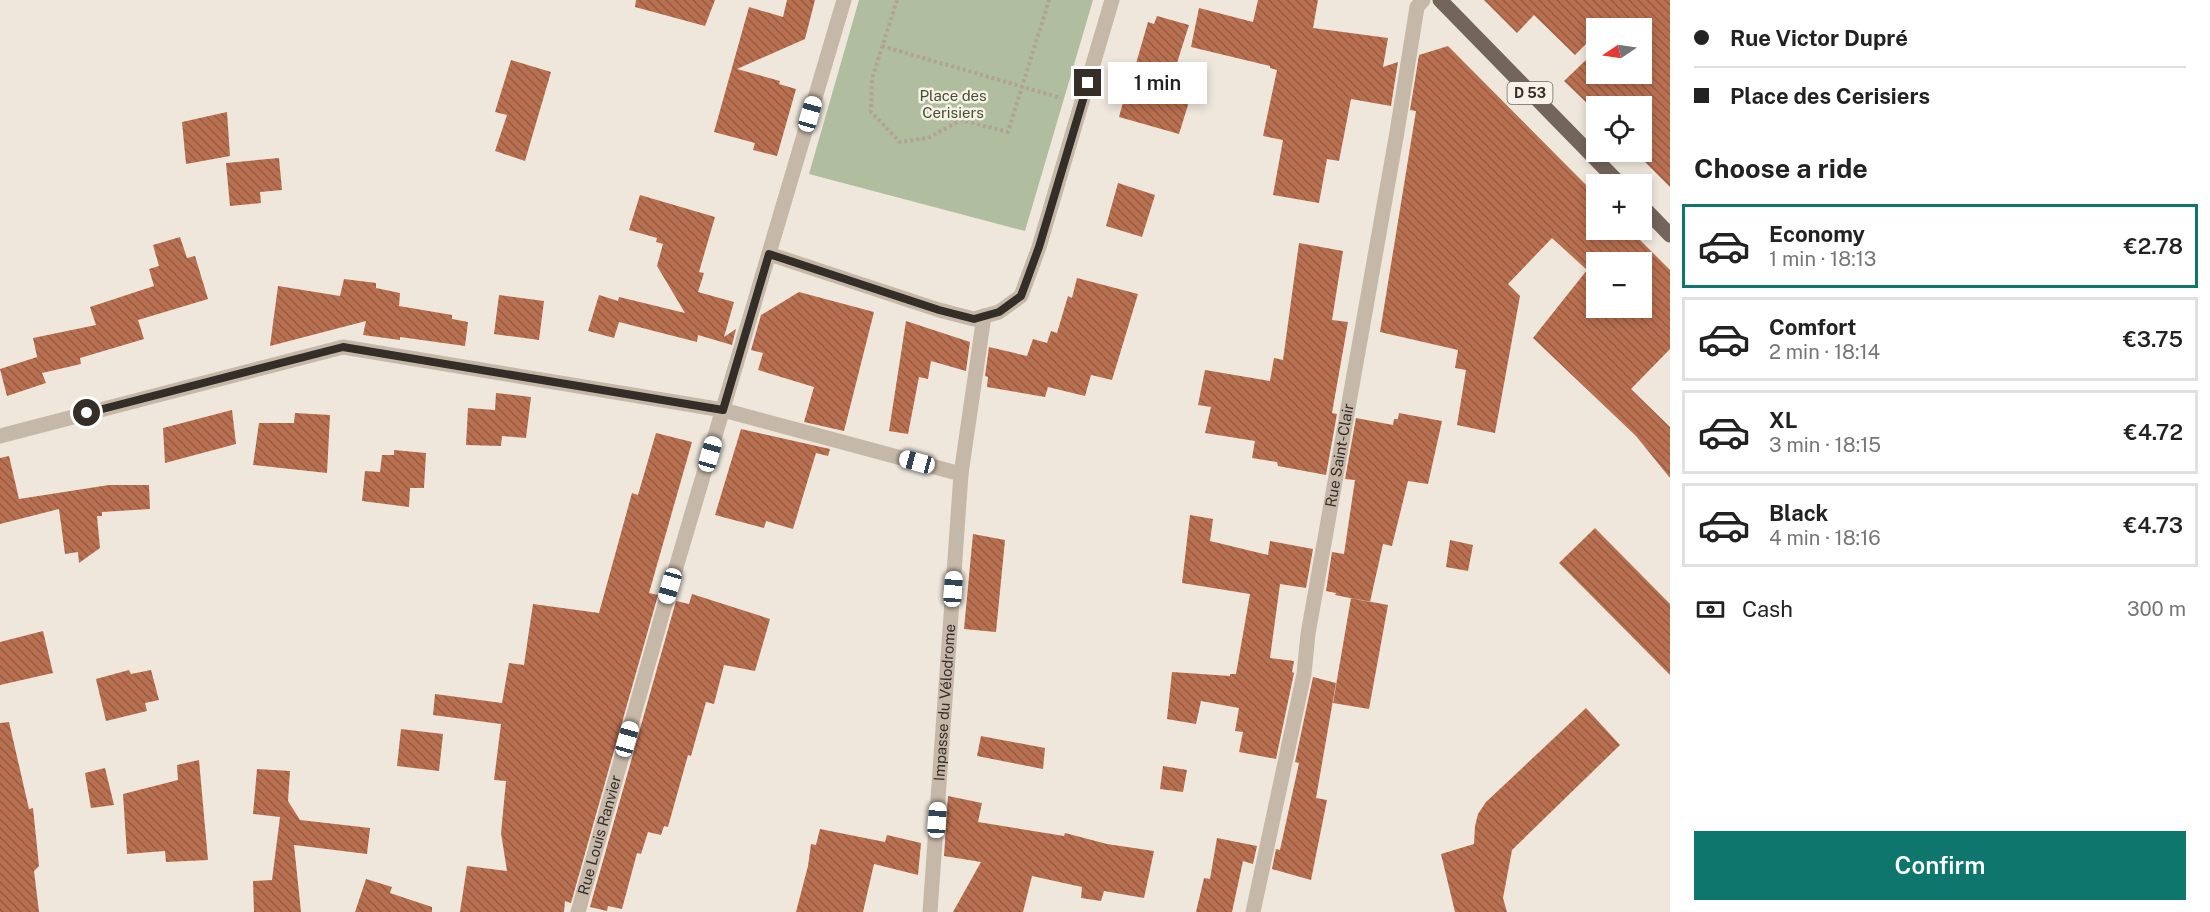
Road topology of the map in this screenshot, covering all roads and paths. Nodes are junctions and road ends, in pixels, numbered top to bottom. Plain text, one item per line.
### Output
1 (844, 0) edge
2 (897, 0) edge
3 (1049, 0) edge
4 (1112, 0) edge
5 (1423, 0) edge
6 (1440, 0) edge
7 (882, 46) junction
8 (1022, 86) junction
9 (1082, 104) junction
10 (1610, 174) edge
11 (1652, 217) edge
12 (1670, 235) edge
13 (769, 254) junction
14 (984, 316) junction
15 (723, 410) junction
16 (0, 436) edge
17 (961, 474) junction
18 (578, 912) edge
19 (930, 912) edge
20 (1253, 912) edge

1 - 13 street, Rue Louis Ranvier
2 - 7 path
3 - 8 path
4 - 9 street
5 - 20 street, Rue Saint-Clair
6 - 10 main road, D 53
7 - 8 path
7 - 8 path
8 - 9 path
9 - 14 street
11 - 12 main road
13 - 14 street
13 - 15 street, Rue Louis Ranvier
14 - 17 street, Impasse du Vélodrome
15 - 16 street
15 - 17 street
15 - 18 street, Rue Louis Ranvier
17 - 19 street, Impasse du Vélodrome

